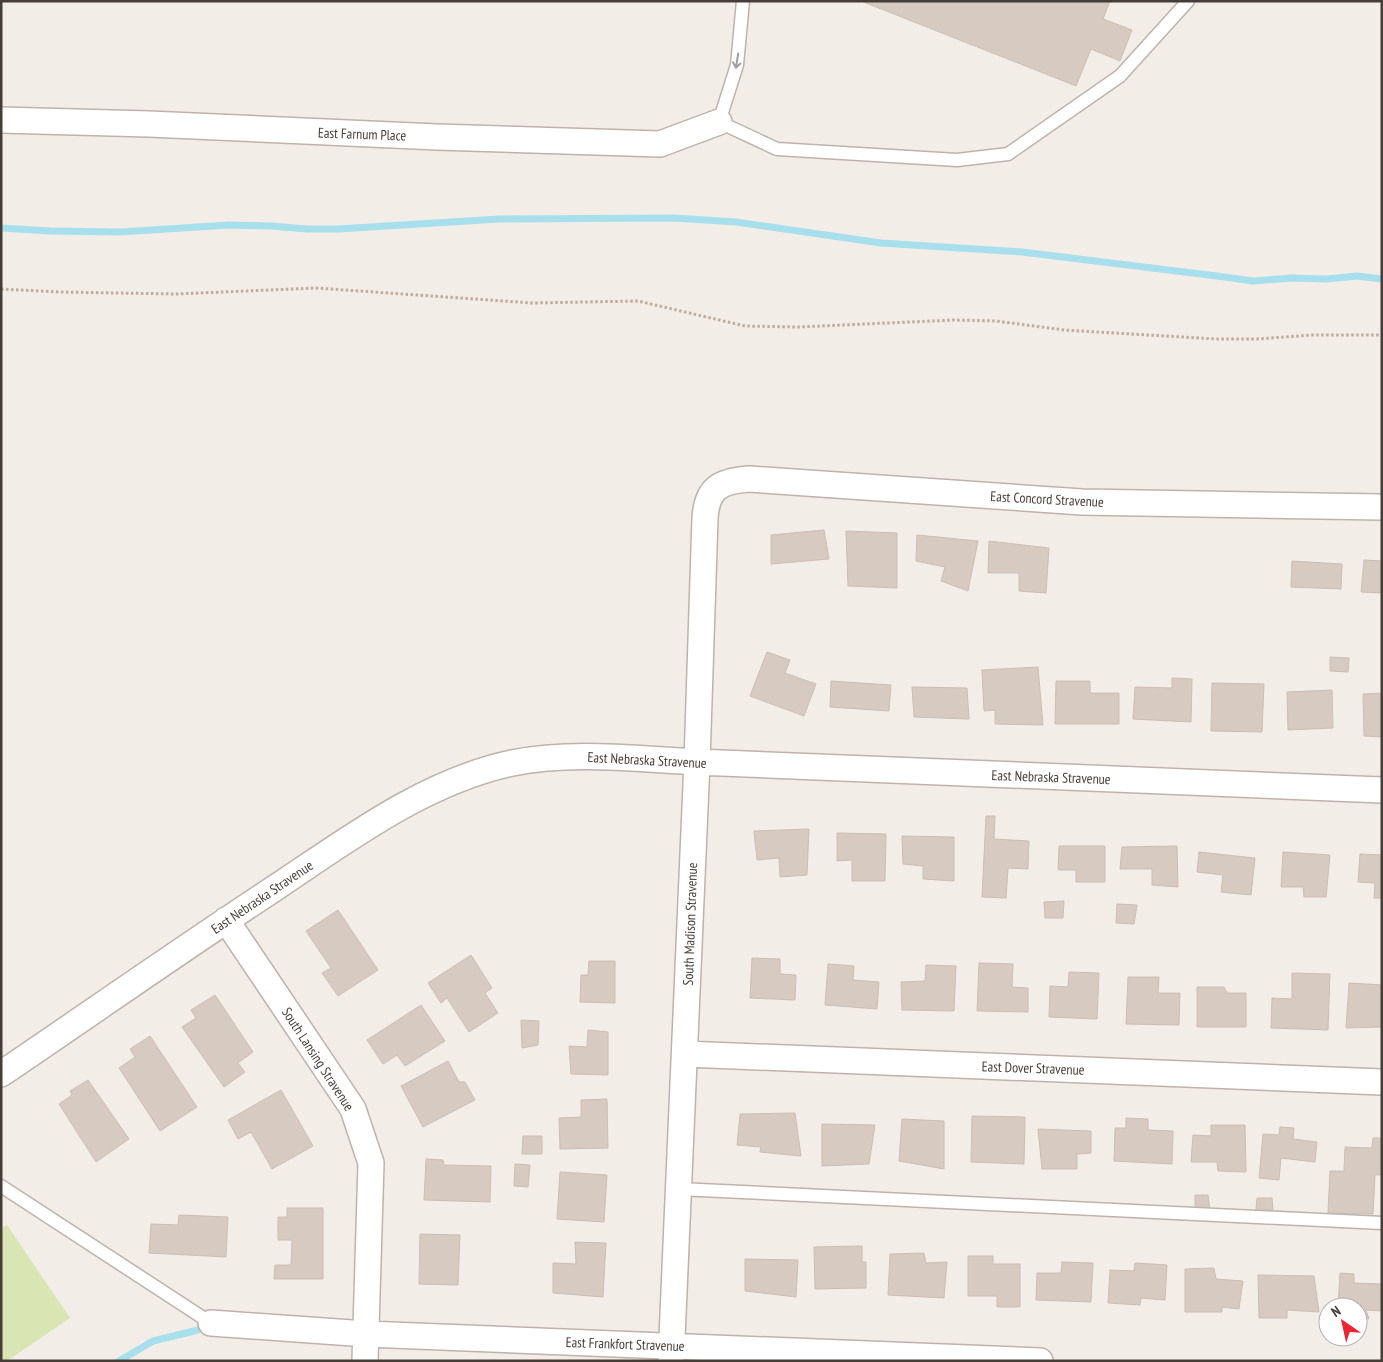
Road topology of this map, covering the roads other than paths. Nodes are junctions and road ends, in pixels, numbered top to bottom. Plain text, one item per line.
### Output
1 (1188, 1) edge
2 (742, 7) edge
3 (1, 120) edge
4 (719, 122) junction
5 (715, 489) joint
6 (1382, 507) edge
7 (696, 762) junction
8 (1382, 790) edge
9 (226, 920) junction
10 (685, 1054) junction
11 (1, 1074) edge
12 (1382, 1082) edge
13 (1, 1186) edge
14 (678, 1189) junction
15 (1382, 1223) edge
16 (211, 1323) joint
17 (366, 1334) junction
18 (671, 1353) edge
19 (365, 1361) edge
20 (1040, 1361) edge

1 - 4 lane
2 -> 4 lane
3 - 4 street, East Farnum Place
5 - 6 street, East Concord Stravenue
5 - 7 street, South Madison Stravenue
7 - 8 street, East Nebraska Stravenue
7 - 9 street, East Nebraska Stravenue
7 - 10 street, South Madison Stravenue
9 - 11 street, East Nebraska Stravenue
9 - 17 street, South Lansing Stravenue
10 - 12 street, East Dover Stravenue
10 - 14 street, South Madison Stravenue
13 - 16 lane
14 - 15 lane
14 - 18 street, South Madison Stravenue
16 - 17 street, East Frankfort Stravenue
17 - 18 street, East Frankfort Stravenue
17 - 19 street, South Lansing Stravenue
18 - 20 street, East Frankfort Stravenue

